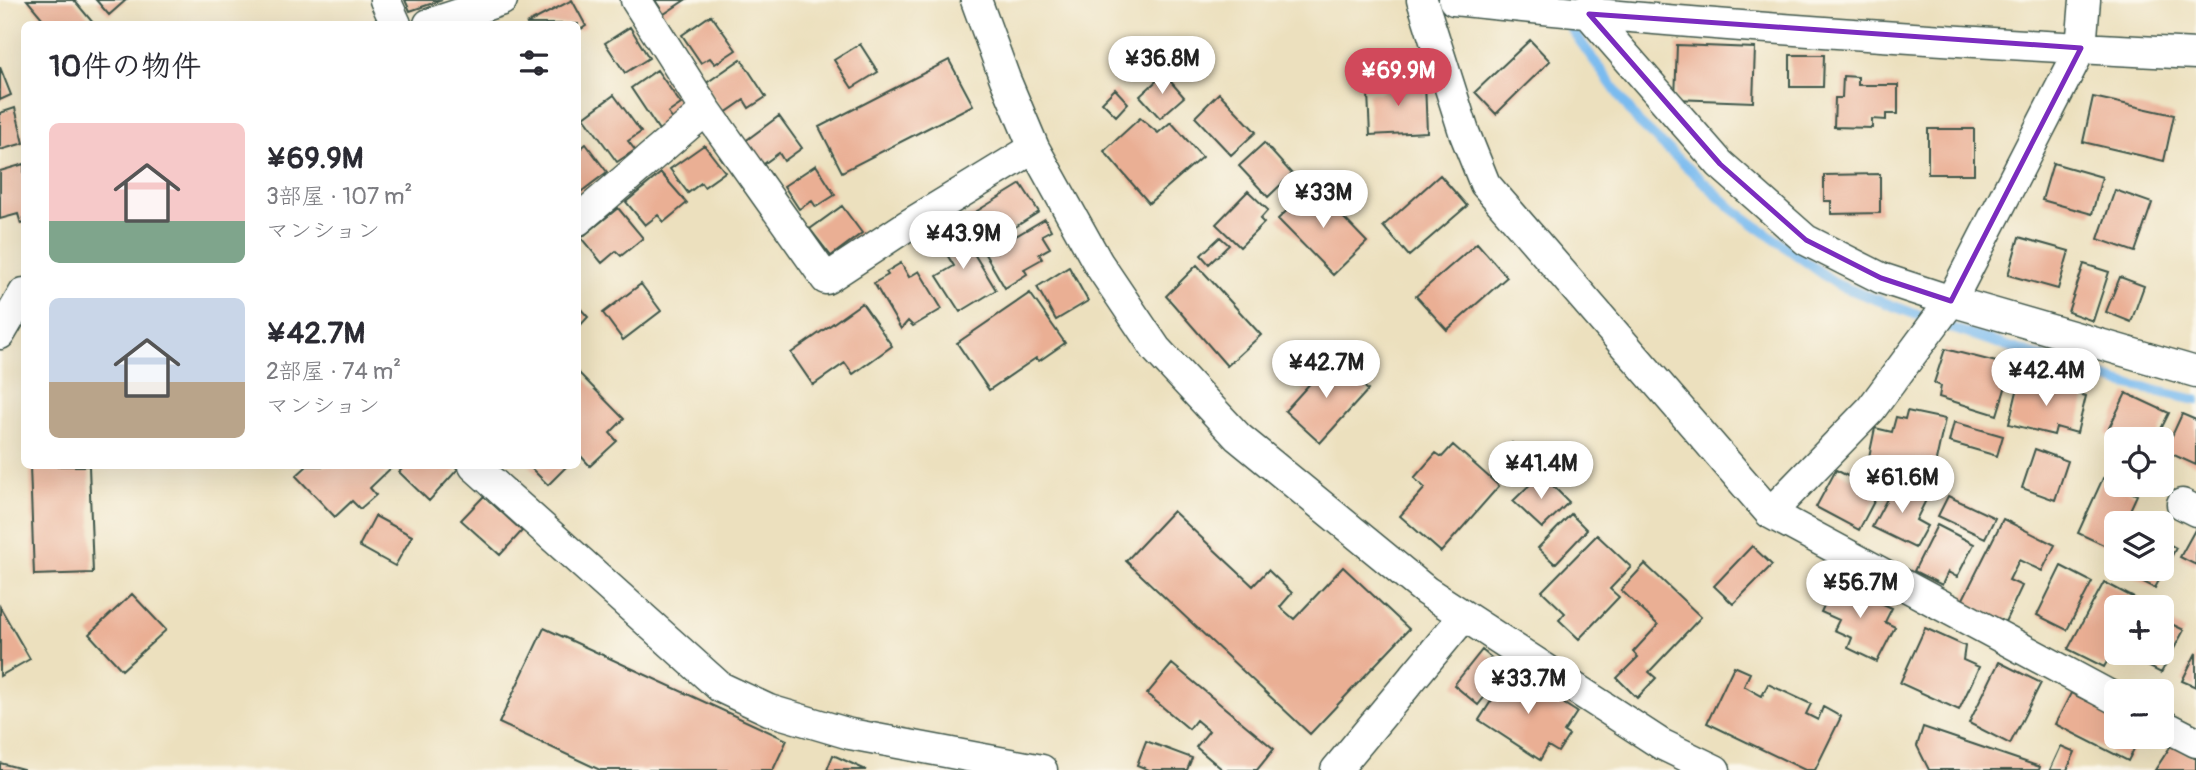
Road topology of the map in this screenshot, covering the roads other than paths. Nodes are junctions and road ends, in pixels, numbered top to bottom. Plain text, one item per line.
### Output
1 (385, 0) edge
2 (502, 0) edge
3 (636, 0) edge
4 (976, 0) edge
5 (1422, 0) edge
6 (1454, 0) edge
7 (2085, 0) edge
8 (1585, 9) edge
9 (395, 21) edge
10 (438, 21) edge
11 (2081, 48) junction
12 (2196, 54) edge
13 (706, 110) junction
14 (1034, 148) junction
15 (581, 217) edge
16 (21, 298) edge
17 (1949, 305) junction
18 (0, 334) edge
19 (2196, 372) edge
20 (477, 469) edge
21 (1770, 513) junction
22 (1464, 616) junction
23 (2104, 693) edge
24 (2174, 731) edge
25 (2196, 742) edge
26 (1042, 770) edge
27 (1336, 770) edge
28 (1716, 770) edge

1 - 9 street
2 - 10 street
3 - 13 street
4 - 14 street
5 - 21 street
6 - 8 street
7 - 11 street
8 - 11 street
8 - 17 street
11 - 12 street
11 - 17 street
13 - 14 street
13 - 15 street
14 - 22 street
16 - 18 street
17 - 19 street
17 - 21 street
20 - 26 street
21 - 23 street
22 - 27 street
22 - 28 street
24 - 25 street

